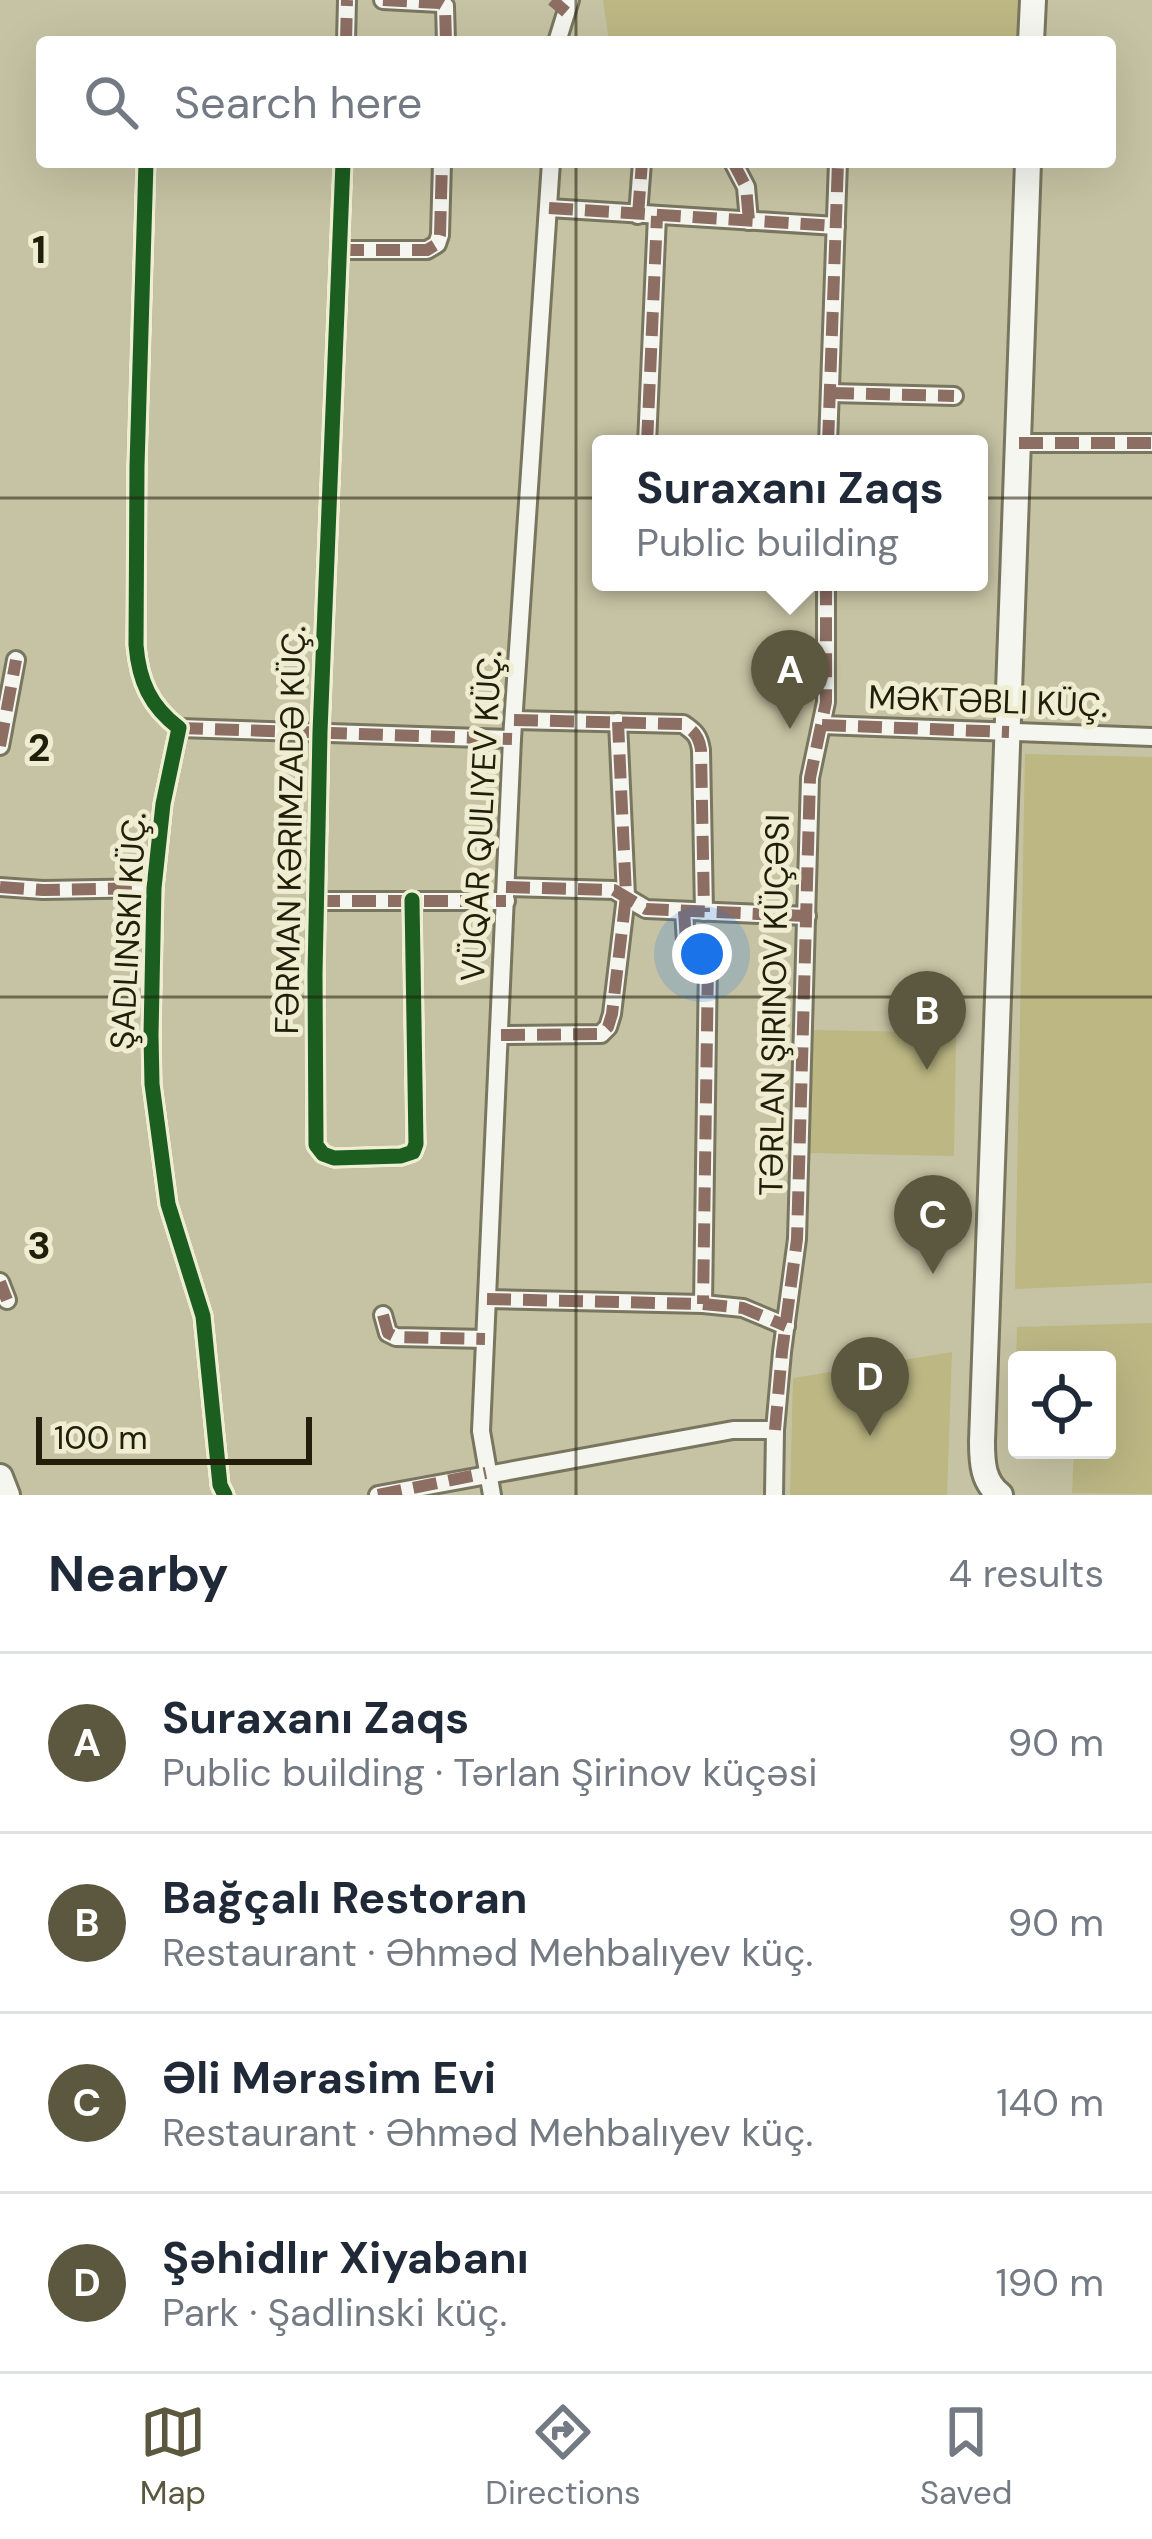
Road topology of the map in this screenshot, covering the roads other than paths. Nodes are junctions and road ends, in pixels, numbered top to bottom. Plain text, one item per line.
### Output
1 (347, 0) edge
2 (382, 0) edge
3 (1033, 0) edge
4 (563, 4) edge
5 (346, 36) edge
6 (446, 36) edge
7 (558, 36) edge
8 (1031, 36) edge
9 (146, 168) edge
10 (343, 168) edge
11 (442, 168) edge
12 (551, 168) edge
13 (643, 168) edge
14 (737, 168) edge
15 (838, 168) edge
16 (1028, 168) edge
17 (549, 208) junction
18 (647, 215) junction
19 (749, 221) junction
20 (836, 226) junction
21 (340, 250) junction
22 (830, 393) junction
23 (954, 395) dead end
24 (647, 435) edge
25 (828, 435) edge
26 (1019, 443) junction
27 (1152, 443) edge
28 (826, 591) edge
29 (16, 660) dead end
30 (514, 720) junction
31 (618, 722) junction
32 (822, 725) junction
33 (179, 728) junction
34 (320, 732) junction
35 (1009, 732) junction
36 (1152, 736) edge
37 (512, 740) junction
38 (0, 746) edge
39 (0, 887) edge
40 (154, 888) junction
41 (506, 894) junction
42 (626, 896) junction
43 (412, 900) junction
44 (316, 901) junction
45 (684, 911) junction
46 (704, 912) junction
47 (807, 916) junction
48 (501, 1035) junction
49 (487, 1299) junction
50 (703, 1304) junction
51 (382, 1315) dead end
52 (786, 1326) junction
53 (485, 1339) junction
54 (775, 1430) junction
55 (486, 1474) junction
56 (0, 1477) edge
57 (993, 1493) edge
58 (7, 1495) edge
59 (225, 1495) edge
60 (378, 1495) edge
61 (492, 1495) edge
62 (774, 1495) edge

1 - 5 street
2 - 6 street
3 - 8 street
4 - 7 street
9 - 33 street
10 - 21 street, FƏRMAN KƏRIMZADƏ KÜÇ.
11 - 21 street
12 - 17 street, VÜQAR QULIYEV KÜÇ.
13 - 18 street
14 - 19 street
15 - 20 street
16 - 26 street
17 - 18 street
17 - 30 street, VÜQAR QULIYEV KÜÇ.
18 - 19 street
18 - 24 street
19 - 20 street
20 - 22 street
21 - 34 street, FƏRMAN KƏRIMZADƏ KÜÇ.
22 - 23 street
22 - 25 street
26 - 27 street
26 - 35 street
28 - 32 street, TƏRLAN ŞIRINOV KÜÇƏSI
29 - 38 street
30 - 31 street
30 - 37 street, VÜQAR QULIYEV KÜÇ.
31 - 42 street
31 - 46 street
32 - 35 street, MƏKTƏBLI KÜÇ.
32 - 47 street, TƏRLAN ŞIRINOV KÜÇƏSI
33 - 34 street
33 - 40 street, ŞADLINSKI KÜÇ.
34 - 37 street
34 - 44 street, FƏRMAN KƏRIMZADƏ KÜÇ.
35 - 36 street, MƏKTƏBLI KÜÇ.
35 - 57 street
37 - 41 street, VÜQAR QULIYEV KÜÇ.
39 - 40 street
40 - 59 street, ŞADLINSKI KÜÇ.
41 - 42 street
41 - 43 street
41 - 48 street, VÜQAR QULIYEV KÜÇ.
42 - 45 street
42 - 48 street
43 - 44 street
43 - 44 street, FƏRMAN KƏRIMZADƏ KÜÇ.
45 - 46 street
45 - 50 street
46 - 47 street
47 - 52 street, TƏRLAN ŞIRINOV KÜÇƏSI
48 - 49 street, VÜQAR QULIYEV KÜÇ.
49 - 50 street
49 - 53 street, VÜQAR QULIYEV KÜÇ.
50 - 52 street
51 - 53 street
52 - 54 street, TƏRLAN ŞIRINOV KÜÇƏSI
53 - 55 street, VÜQAR QULIYEV KÜÇ.
54 - 55 street
54 - 62 street
55 - 60 street
55 - 61 street
56 - 58 street

